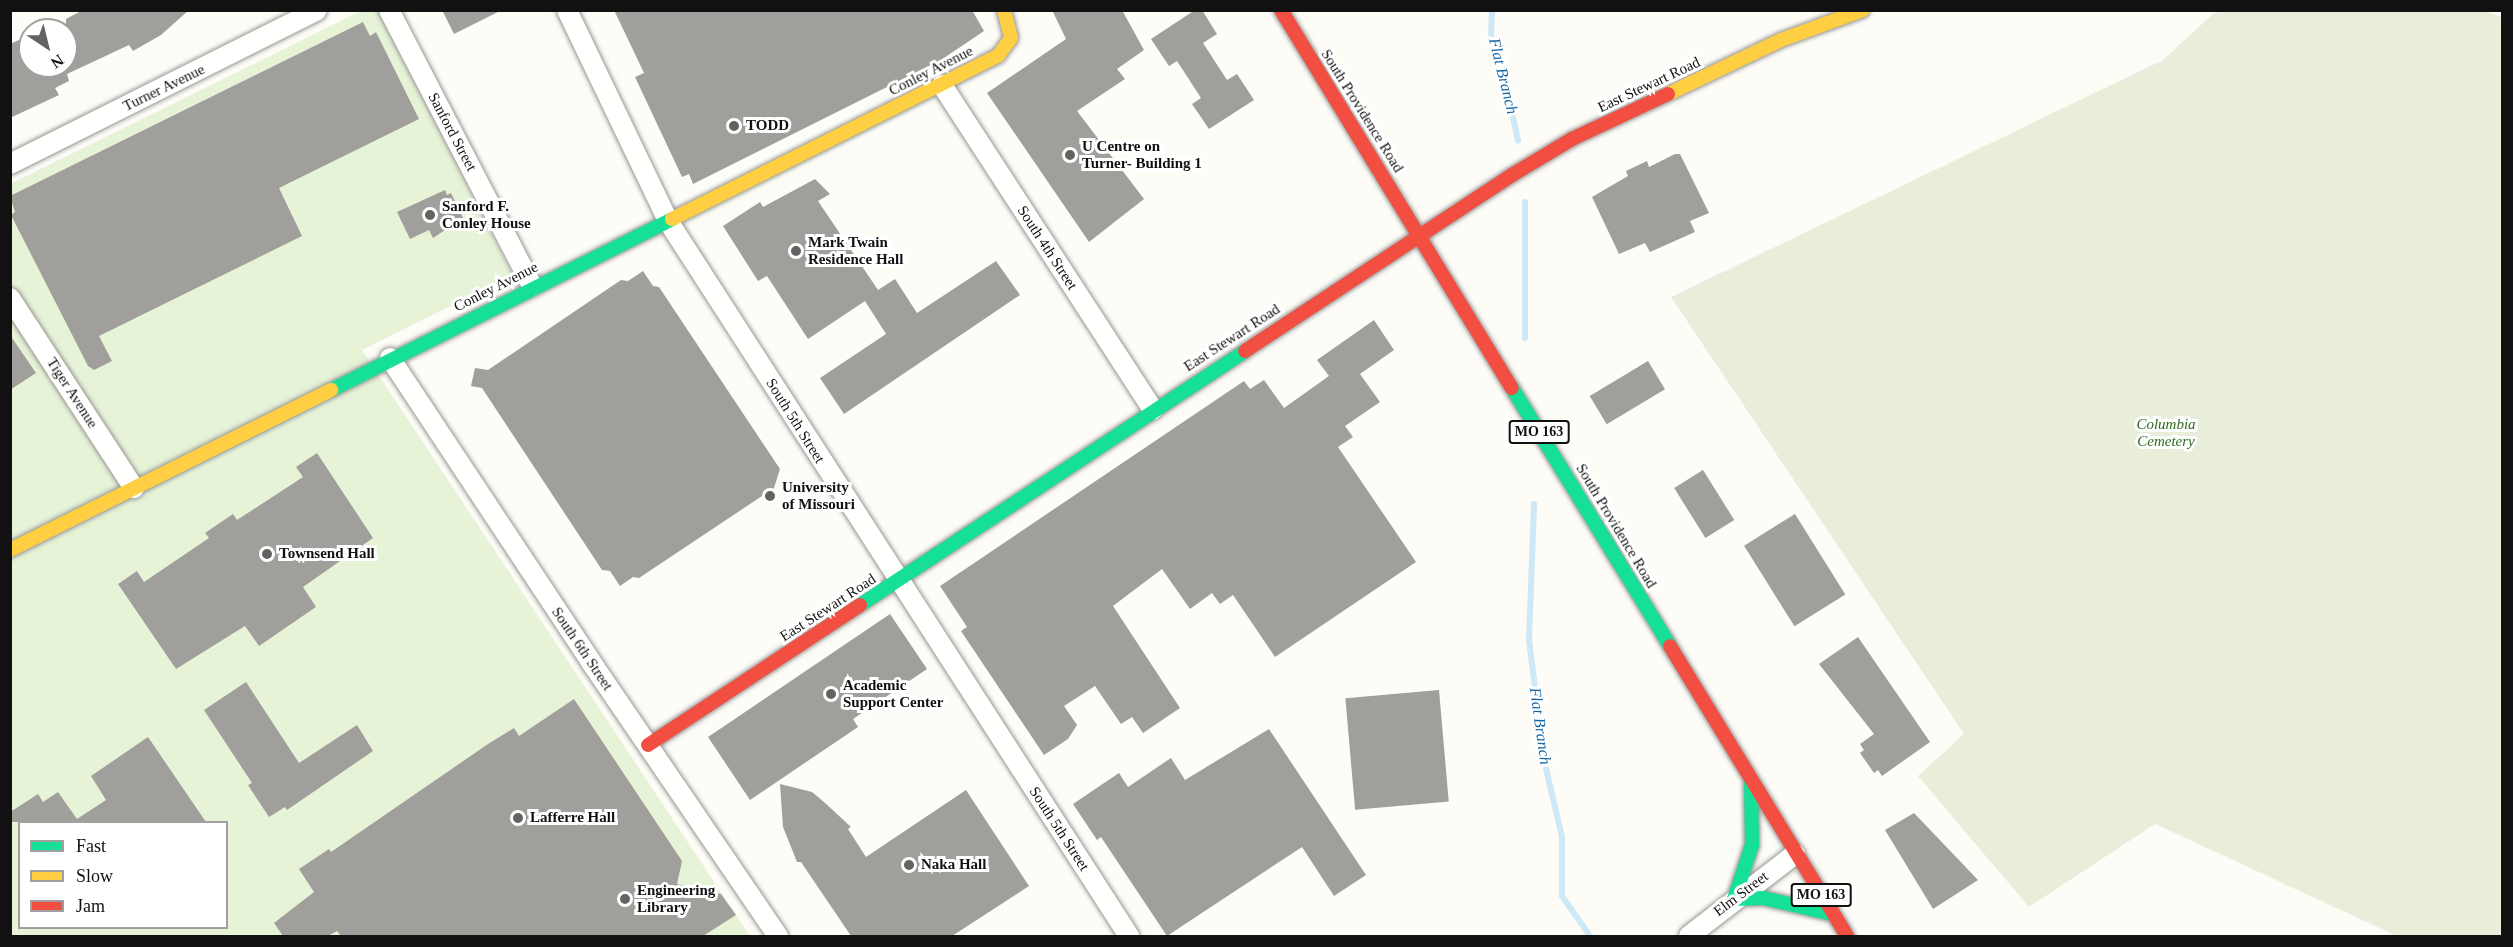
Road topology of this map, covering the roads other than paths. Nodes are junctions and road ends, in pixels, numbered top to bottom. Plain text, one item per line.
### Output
1 (317, 10) edge
2 (389, 10) edge
3 (567, 10) edge
4 (1004, 10) edge
5 (1281, 10) edge
6 (1863, 10) edge
7 (942, 85) junction
8 (10, 164) edge
9 (668, 221) junction
10 (1420, 235) junction
11 (532, 286) junction
12 (10, 298) edge
13 (390, 358) junction
14 (1153, 410) junction
15 (134, 488) junction
16 (10, 550) edge
17 (899, 582) junction
18 (648, 745) junction
19 (1751, 782) junction
20 (1795, 854) junction
21 (1734, 899) junction
22 (1833, 914) junction
23 (778, 936) edge
24 (1129, 936) edge
25 (1689, 936) edge
26 (1847, 936) edge

1 - 8 street, Turner Avenue
2 - 11 street, Sanford Street
3 - 9 street, South 5th Street
4 - 7 street, Conley Avenue
5 - 10 street, South Providence Road / MO 163
6 - 10 street, East Stewart Road
7 - 9 street, Conley Avenue
7 - 14 street, South 4th Street
9 - 11 street, Conley Avenue
9 - 17 street, South 5th Street
10 - 14 street, East Stewart Road
10 - 19 street, South Providence Road / MO 163
11 - 13 street, Conley Avenue
12 - 15 street, Tiger Avenue
13 - 15 street, Conley Avenue
13 - 18 street, South 6th Street
14 - 17 street, East Stewart Road
15 - 16 street, Conley Avenue
17 - 18 street, East Stewart Road
17 - 24 street, South 5th Street
18 - 23 street, South 6th Street
19 - 20 street, South Providence Road / MO 163
19 - 21 street
20 - 21 street, Elm Street
20 - 22 street, South Providence Road / MO 163
21 - 22 street
21 - 25 street, Elm Street
22 - 26 street, South Providence Road / MO 163

